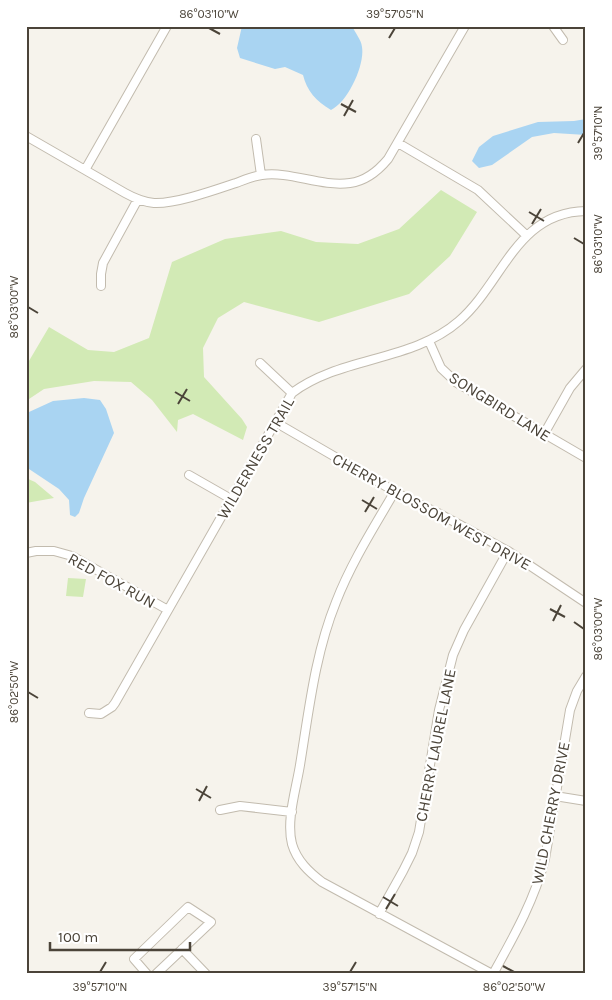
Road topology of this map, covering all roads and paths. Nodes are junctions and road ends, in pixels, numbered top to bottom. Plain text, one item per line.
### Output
1 (167, 26) edge
2 (465, 26) edge
3 (553, 26) edge
4 (563, 40) dead end
5 (26, 136) edge
6 (256, 139) dead end
7 (398, 143) junction
8 (85, 170) junction
9 (261, 175) junction
10 (138, 199) junction
11 (586, 211) edge
12 (526, 235) junction
13 (101, 286) dead end
14 (429, 341) junction
15 (260, 363) dead end
16 (586, 368) edge
17 (292, 393) junction
18 (275, 422) junction
19 (544, 434) junction
20 (586, 458) edge
21 (189, 475) dead end
22 (395, 491) junction
23 (231, 498) junction
24 (508, 551) junction
25 (26, 553) edge
26 (586, 603) edge
27 (168, 610) junction
28 (586, 676) edge
29 (89, 712) dead end
30 (555, 796) junction
31 (586, 801) edge
32 (220, 810) dead end
33 (292, 812) junction
34 (379, 914) junction
35 (182, 950) junction
36 (147, 974) edge
37 (156, 974) edge
38 (206, 974) edge
39 (493, 974) edge

1 - 8 street
2 - 7 street
3 - 4 street
5 - 8 street
6 - 9 street
7 - 9 street
7 - 12 street
8 - 10 street
9 - 10 street
10 - 13 street
11 - 12 street, WILDERNESS TRAIL
12 - 14 street, WILDERNESS TRAIL
14 - 17 street, WILDERNESS TRAIL
14 - 19 street, SONGBIRD LANE
15 - 17 street
16 - 19 street
17 - 18 street, WILDERNESS TRAIL
18 - 22 street, CHERRY BLOSSOM WEST DRIVE
18 - 23 street, WILDERNESS TRAIL
19 - 20 street, SONGBIRD LANE
21 - 23 street
22 - 24 street, CHERRY BLOSSOM WEST DRIVE
22 - 33 street
23 - 27 street, WILDERNESS TRAIL
24 - 26 street, CHERRY BLOSSOM WEST DRIVE
24 - 34 street, CHERRY LAUREL LANE
25 - 27 street, RED FOX RUN
27 - 29 street, WILDERNESS TRAIL
28 - 30 street, WILD CHERRY DRIVE
30 - 31 street
30 - 39 street, WILD CHERRY DRIVE
32 - 33 street
33 - 34 street
34 - 39 street
35 - 36 street
35 - 37 street
35 - 38 street

